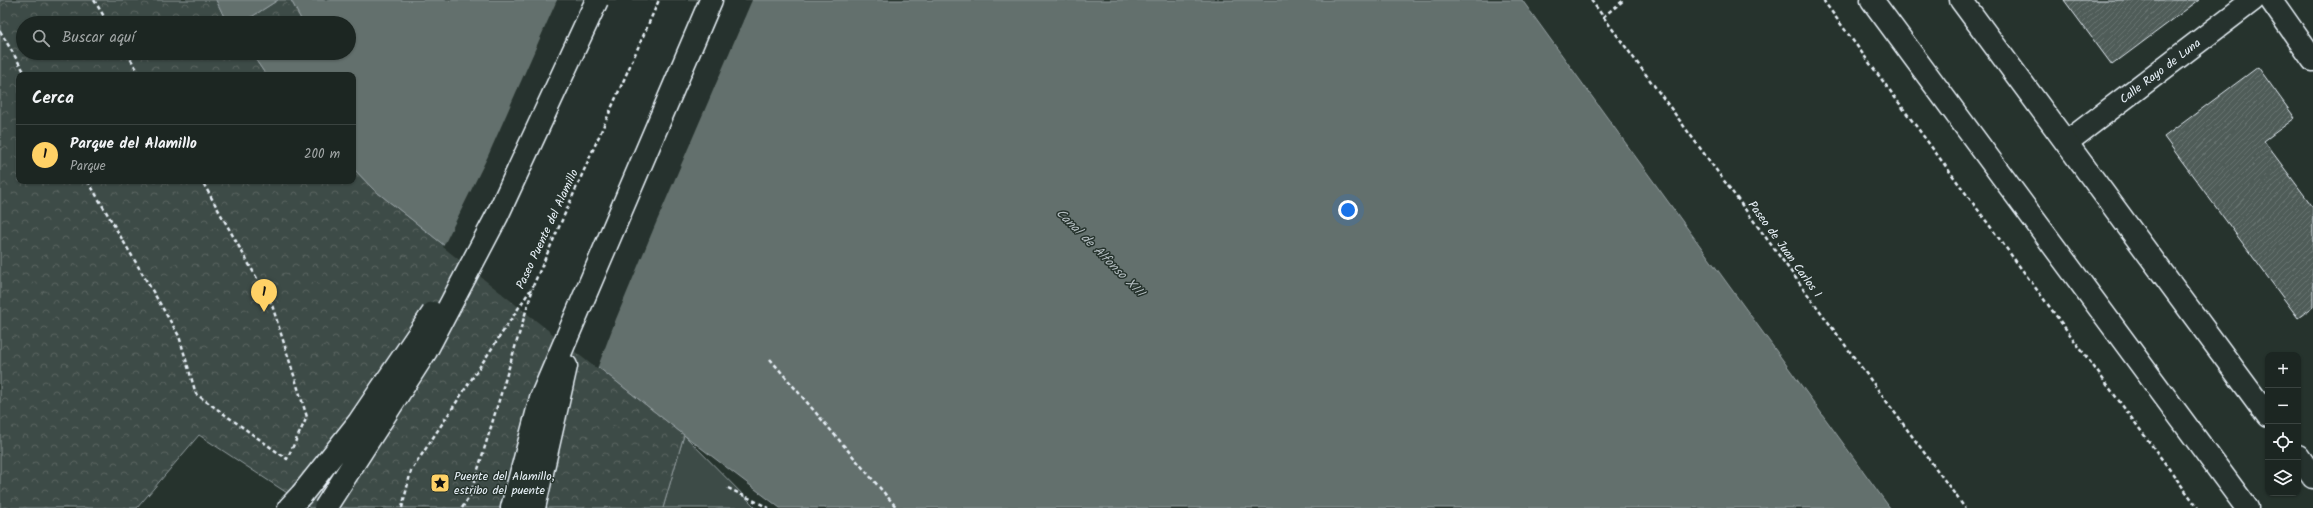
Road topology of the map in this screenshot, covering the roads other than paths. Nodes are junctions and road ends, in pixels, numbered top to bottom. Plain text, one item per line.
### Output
1 (596, 0) edge
2 (711, 0) edge
3 (1872, 0) edge
4 (1961, 0) edge
5 (2253, 0) edge
6 (2271, 0) edge
7 (2313, 60) edge
8 (2067, 142) junction
9 (523, 158) junction
10 (582, 303) junction
11 (2265, 412) edge
12 (2301, 460) edge
13 (2313, 477) edge
14 (296, 501) edge
15 (324, 508) edge
16 (512, 508) edge
17 (534, 508) edge
18 (2247, 508) edge

1 - 9 main road, bridge
2 - 10 main road
3 - 18 main road
4 - 8 main road
5 - 8 main road, Calle Rayo de Luna
6 - 7 main road
8 - 11 main road
9 - 14 main road, bridge
9 - 15 main road, bridge
10 - 16 main road
10 - 17 main road
12 - 13 main road

